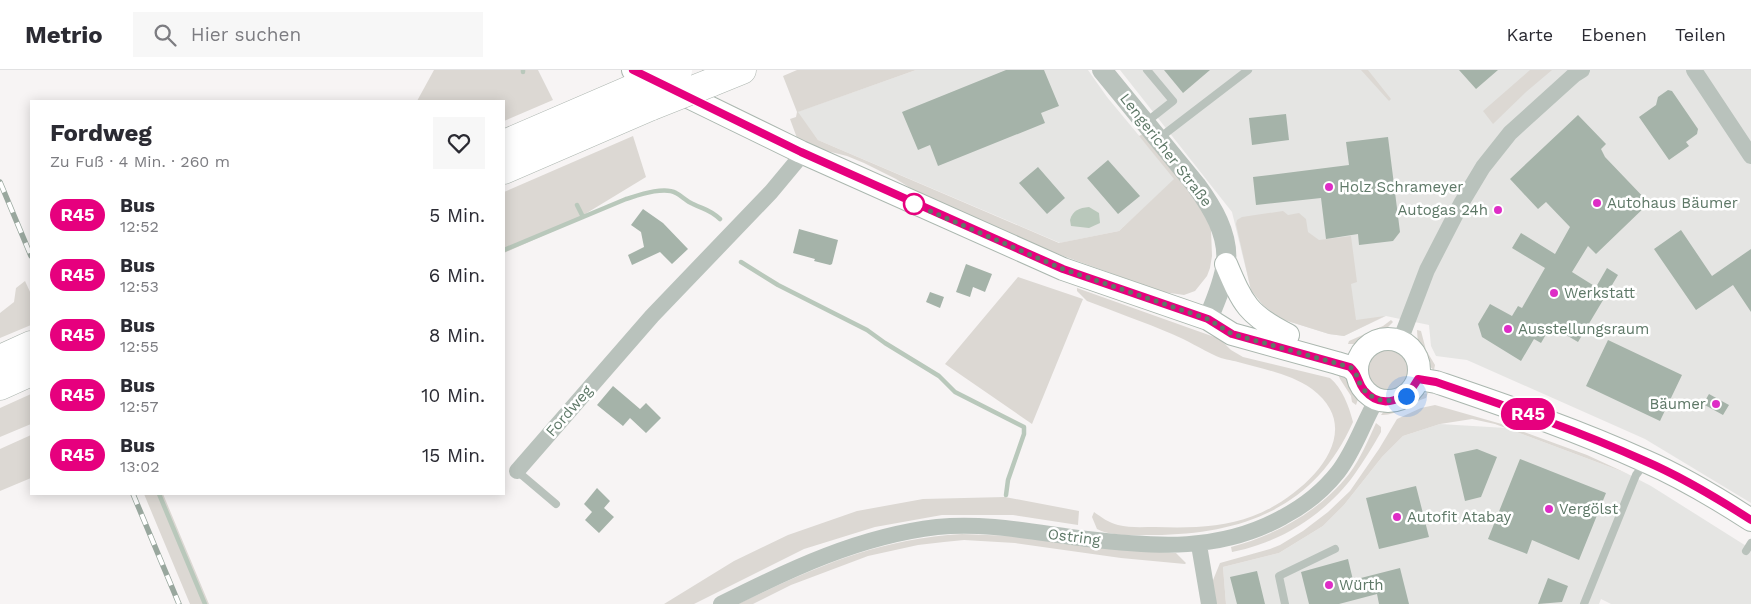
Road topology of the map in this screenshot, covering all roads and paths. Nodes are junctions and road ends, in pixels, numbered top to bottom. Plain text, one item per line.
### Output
1 (678, 70) edge
2 (742, 70) edge
3 (1102, 70) edge
4 (1147, 70) edge
5 (1248, 70) edge
6 (1582, 70) edge
7 (1694, 70) edge
8 (640, 88) edge
9 (1145, 123) junction
10 (1158, 138) junction
11 (505, 144) edge
12 (801, 152) junction
13 (1751, 156) edge
14 (505, 169) edge
15 (1226, 264) junction
16 (1208, 319) junction
17 (1288, 335) junction
18 (1400, 341) junction
19 (30, 345) edge
20 (1364, 349) junction
21 (0, 359) edge
22 (30, 372) edge
23 (1357, 373) junction
24 (1418, 379) junction
25 (0, 386) edge
26 (1376, 399) junction
27 (1646, 461) junction
28 (517, 470) joint
29 (556, 504) dead end
30 (1751, 520) edge
31 (1751, 543) edge
32 (1199, 545) junction
33 (1335, 549) dead end
34 (1746, 551) dead end
35 (721, 604) edge
36 (1209, 604) edge
37 (1285, 604) edge
38 (1584, 604) edge

1 - 8 highway, bridge
2 - 8 highway, bridge
3 - 9 street, Lengericher Straße
4 - 9 lane
5 - 10 lane
6 - 18 street
7 - 13 street
8 - 11 highway
8 - 12 main road
8 - 14 highway
9 - 10 street, Lengericher Straße
10 - 15 street, Lengericher Straße
12 - 16 main road
12 - 28 street, Fordweg
15 - 16 street, Lengericher Straße
15 - 17 main road, Lengericher Straße
16 - 17 main road
16 - 23 main road
17 - 20 main road
18 - 20 main road
18 - 24 main road
19 - 21 highway
20 - 23 main road
22 - 25 highway
23 - 26 main road
24 - 26 main road
24 - 27 main road
26 - 32 street, Ostring
27 - 30 main road
27 - 38 lane
28 - 29 lane
31 - 34 lane
32 - 35 street, Ostring
32 - 36 street
33 - 37 lane

